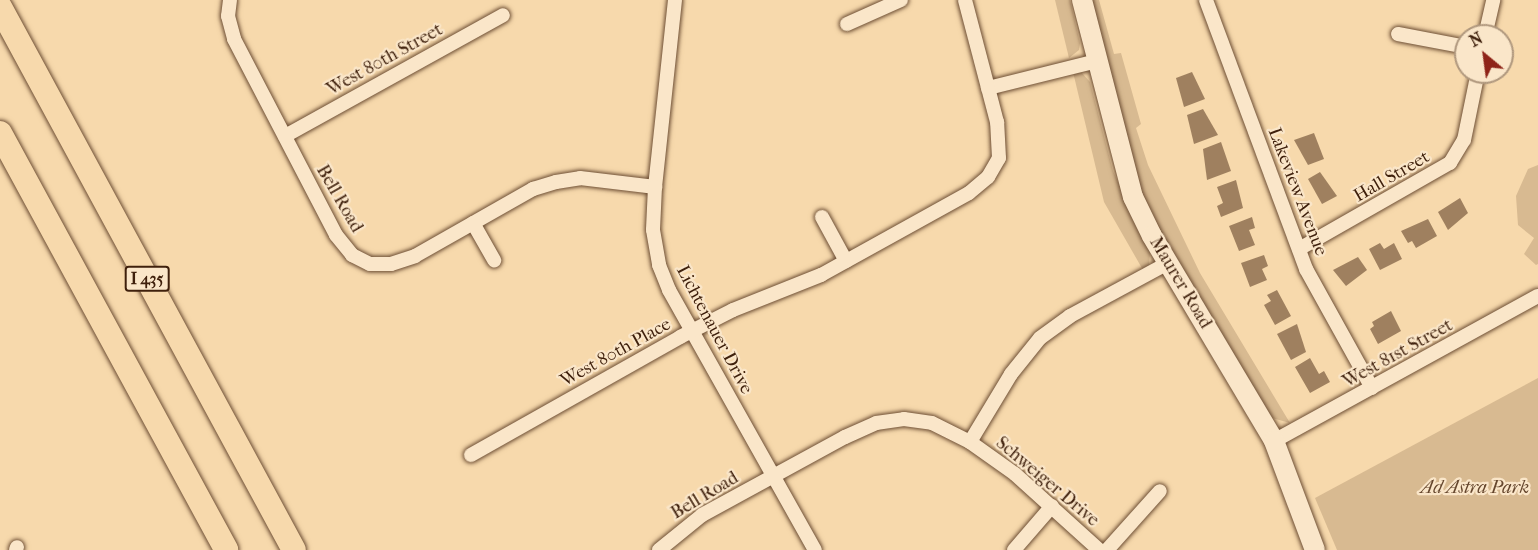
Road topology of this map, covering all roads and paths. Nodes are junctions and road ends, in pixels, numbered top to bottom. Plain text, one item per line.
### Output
1 (675, 0) edge
2 (901, 0) edge
3 (965, 0) edge
4 (1082, 0) edge
5 (1206, 0) edge
6 (1493, 0) edge
7 (230, 1) edge
8 (0, 7) edge
9 (503, 15) dead end
10 (847, 24) dead end
11 (1488, 24) edge
12 (1398, 34) dead end
13 (1454, 44) edge
14 (1097, 61) junction
15 (1476, 84) edge
16 (988, 88) junction
17 (0, 133) edge
18 (285, 136) junction
19 (655, 187) junction
20 (822, 217) dead end
21 (473, 223) junction
22 (1299, 249) junction
23 (494, 260) dead end
24 (846, 261) junction
25 (1168, 263) junction
26 (1538, 296) edge
27 (692, 331) junction
28 (1372, 388) junction
29 (1274, 441) junction
30 (970, 442) junction
31 (471, 454) dead end
32 (774, 477) junction
33 (1160, 491) dead end
34 (1052, 506) junction
35 (226, 550) edge
36 (294, 550) edge
37 (659, 550) edge
38 (815, 550) edge
39 (1014, 550) edge
40 (1100, 550) edge
41 (1107, 550) edge
42 (1316, 550) edge

1 - 19 street, Lichtenauer Drive
2 - 10 street
3 - 16 street, West 80th Place
4 - 14 street, Maurer Road
5 - 22 street, Lakeview Avenue
6 - 11 street
7 - 18 street, Bell Road
8 - 36 highway, I 435
9 - 18 street, West 80th Street
12 - 13 street
14 - 16 street
14 - 25 street, Maurer Road
15 - 22 street, Hall Street
16 - 24 street, West 80th Place
17 - 35 highway
18 - 21 street, Bell Road
19 - 21 street, Bell Road
19 - 27 street, Lichtenauer Drive
20 - 24 street
21 - 23 street
22 - 28 street, Lakeview Avenue
24 - 27 street, West 80th Place
25 - 29 street, Maurer Road
25 - 30 street
26 - 28 street, West 81st Street
27 - 31 street, West 80th Place
27 - 32 street, Lichtenauer Drive
28 - 29 street, West 81st Street
29 - 42 street, Maurer Road
30 - 32 street, Schweiger Drive
30 - 34 street, Schweiger Drive
32 - 37 street, Bell Road
32 - 38 street, Lichtenauer Drive
33 - 41 street, Schweiger Drive
34 - 39 street
34 - 40 street, Schweiger Drive

